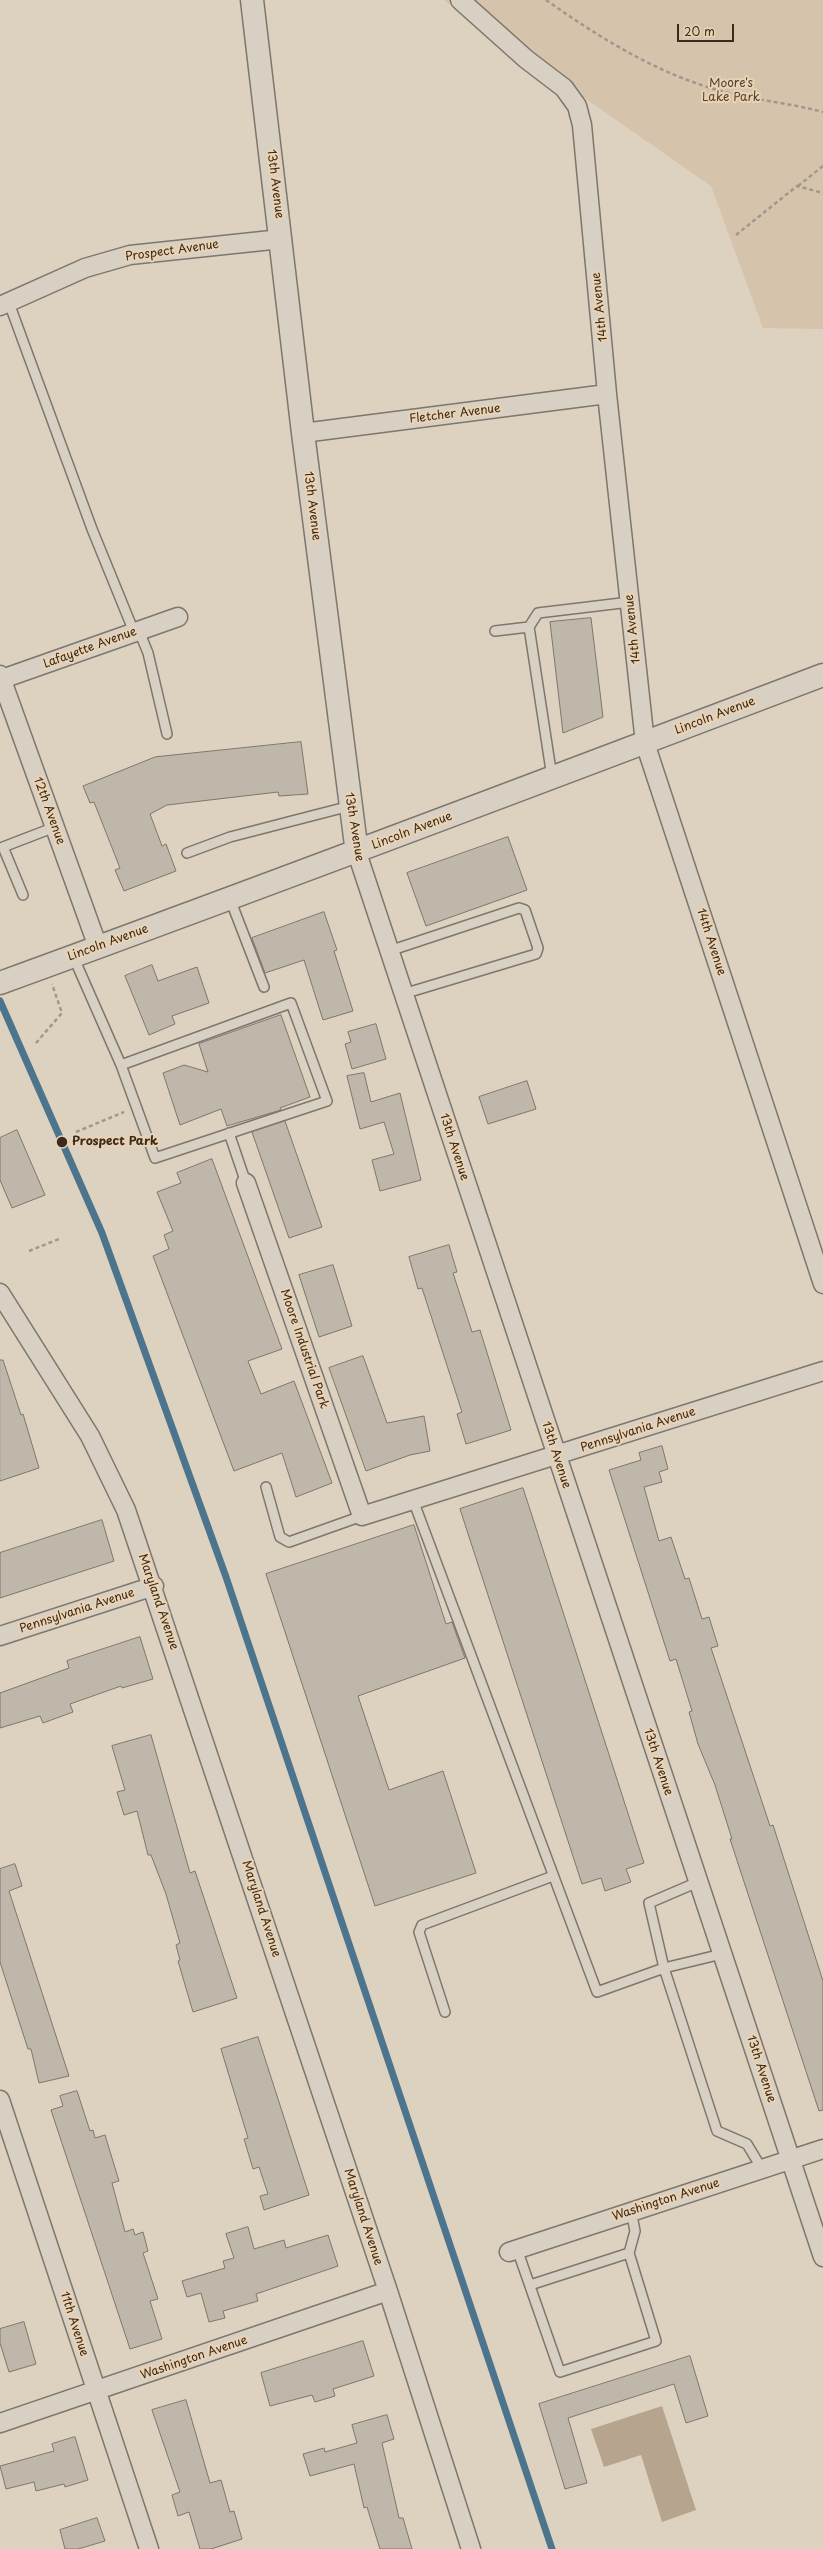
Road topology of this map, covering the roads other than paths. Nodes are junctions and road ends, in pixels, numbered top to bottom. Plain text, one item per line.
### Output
1 (252, 0) edge
2 (460, 0) edge
3 (281, 239) junction
4 (4, 305) edge
5 (607, 394) junction
6 (302, 433) junction
7 (630, 602) junction
8 (178, 617) dead end
9 (529, 627) junction
10 (495, 630) dead end
11 (136, 631) junction
12 (823, 675) edge
13 (1, 677) edge
14 (167, 734) dead end
15 (645, 742) junction
16 (552, 777) junction
17 (350, 806) junction
18 (55, 828) junction
19 (2, 844) edge
20 (187, 853) dead end
21 (356, 853) junction
22 (23, 895) dead end
23 (230, 898) junction
24 (98, 947) junction
25 (389, 951) junction
26 (73, 956) junction
27 (0, 983) edge
28 (264, 987) dead end
29 (403, 994) junction
30 (120, 1066) junction
31 (230, 1133) junction
32 (246, 1183) joint
33 (823, 1284) edge
34 (0, 1293) edge
35 (823, 1372) edge
36 (557, 1456) junction
37 (266, 1487) dead end
38 (413, 1500) junction
39 (362, 1516) junction
40 (154, 1586) junction
41 (0, 1636) edge
42 (553, 1876) junction
43 (698, 1882) junction
44 (722, 1954) junction
45 (664, 1968) junction
46 (445, 2012) dead end
47 (0, 2100) edge
48 (823, 2149) edge
49 (791, 2159) junction
50 (762, 2169) junction
51 (631, 2211) junction
52 (513, 2250) joint
53 (629, 2253) junction
54 (823, 2257) edge
55 (530, 2285) junction
56 (388, 2291) junction
57 (96, 2391) junction
58 (0, 2423) edge
59 (149, 2549) edge
60 (471, 2549) edge

1 - 3 main road, 13th Avenue
2 - 5 street, 14th Avenue
3 - 4 street, Prospect Avenue
3 - 6 main road, 13th Avenue
4 - 11 lane
5 - 6 street, Fletcher Avenue
5 - 7 street, 14th Avenue
6 - 17 main road, 13th Avenue
7 - 9 lane
7 - 15 street, 14th Avenue
8 - 11 street, Lafayette Avenue
9 - 10 lane
9 - 16 lane
11 - 13 street, Lafayette Avenue
11 - 14 lane
12 - 15 main road, Lincoln Avenue
13 - 18 street, 12th Avenue
15 - 16 main road, Lincoln Avenue
15 - 33 street, 14th Avenue
16 - 21 main road, Lincoln Avenue
17 - 20 lane
17 - 21 main road, 13th Avenue
18 - 19 lane
18 - 24 street, 12th Avenue
19 - 22 lane
21 - 23 main road, Lincoln Avenue
21 - 25 street, 13th Avenue
23 - 24 main road, Lincoln Avenue
23 - 28 lane
24 - 26 main road, Lincoln Avenue
25 - 29 street, 13th Avenue
25 - 29 lane
26 - 27 main road, Lincoln Avenue
26 - 30 lane
29 - 36 street, 13th Avenue
30 - 31 lane
30 - 31 lane
31 - 32 lane
32 - 39 street, Moore Industrial Park
34 - 40 street, Maryland Avenue
35 - 36 street, Pennsylvania Avenue
36 - 38 street, Pennsylvania Avenue
36 - 43 street, 13th Avenue
37 - 39 lane
38 - 39 street, Pennsylvania Avenue
38 - 42 lane
40 - 41 street, Pennsylvania Avenue
40 - 56 street, Maryland Avenue
42 - 45 lane
42 - 46 lane
43 - 44 street, 13th Avenue
43 - 45 lane
44 - 45 lane
44 - 49 street, 13th Avenue
45 - 50 lane
47 - 57 street, 11th Avenue
48 - 49 street, Washington Avenue
49 - 50 street, Washington Avenue
49 - 54 street, 13th Avenue
50 - 51 street, Washington Avenue
51 - 52 street, Washington Avenue
51 - 53 lane
52 - 55 lane
53 - 55 lane
53 - 55 lane
56 - 57 street, Washington Avenue
56 - 60 street, Maryland Avenue
57 - 58 street, Washington Avenue
57 - 59 street, 11th Avenue

